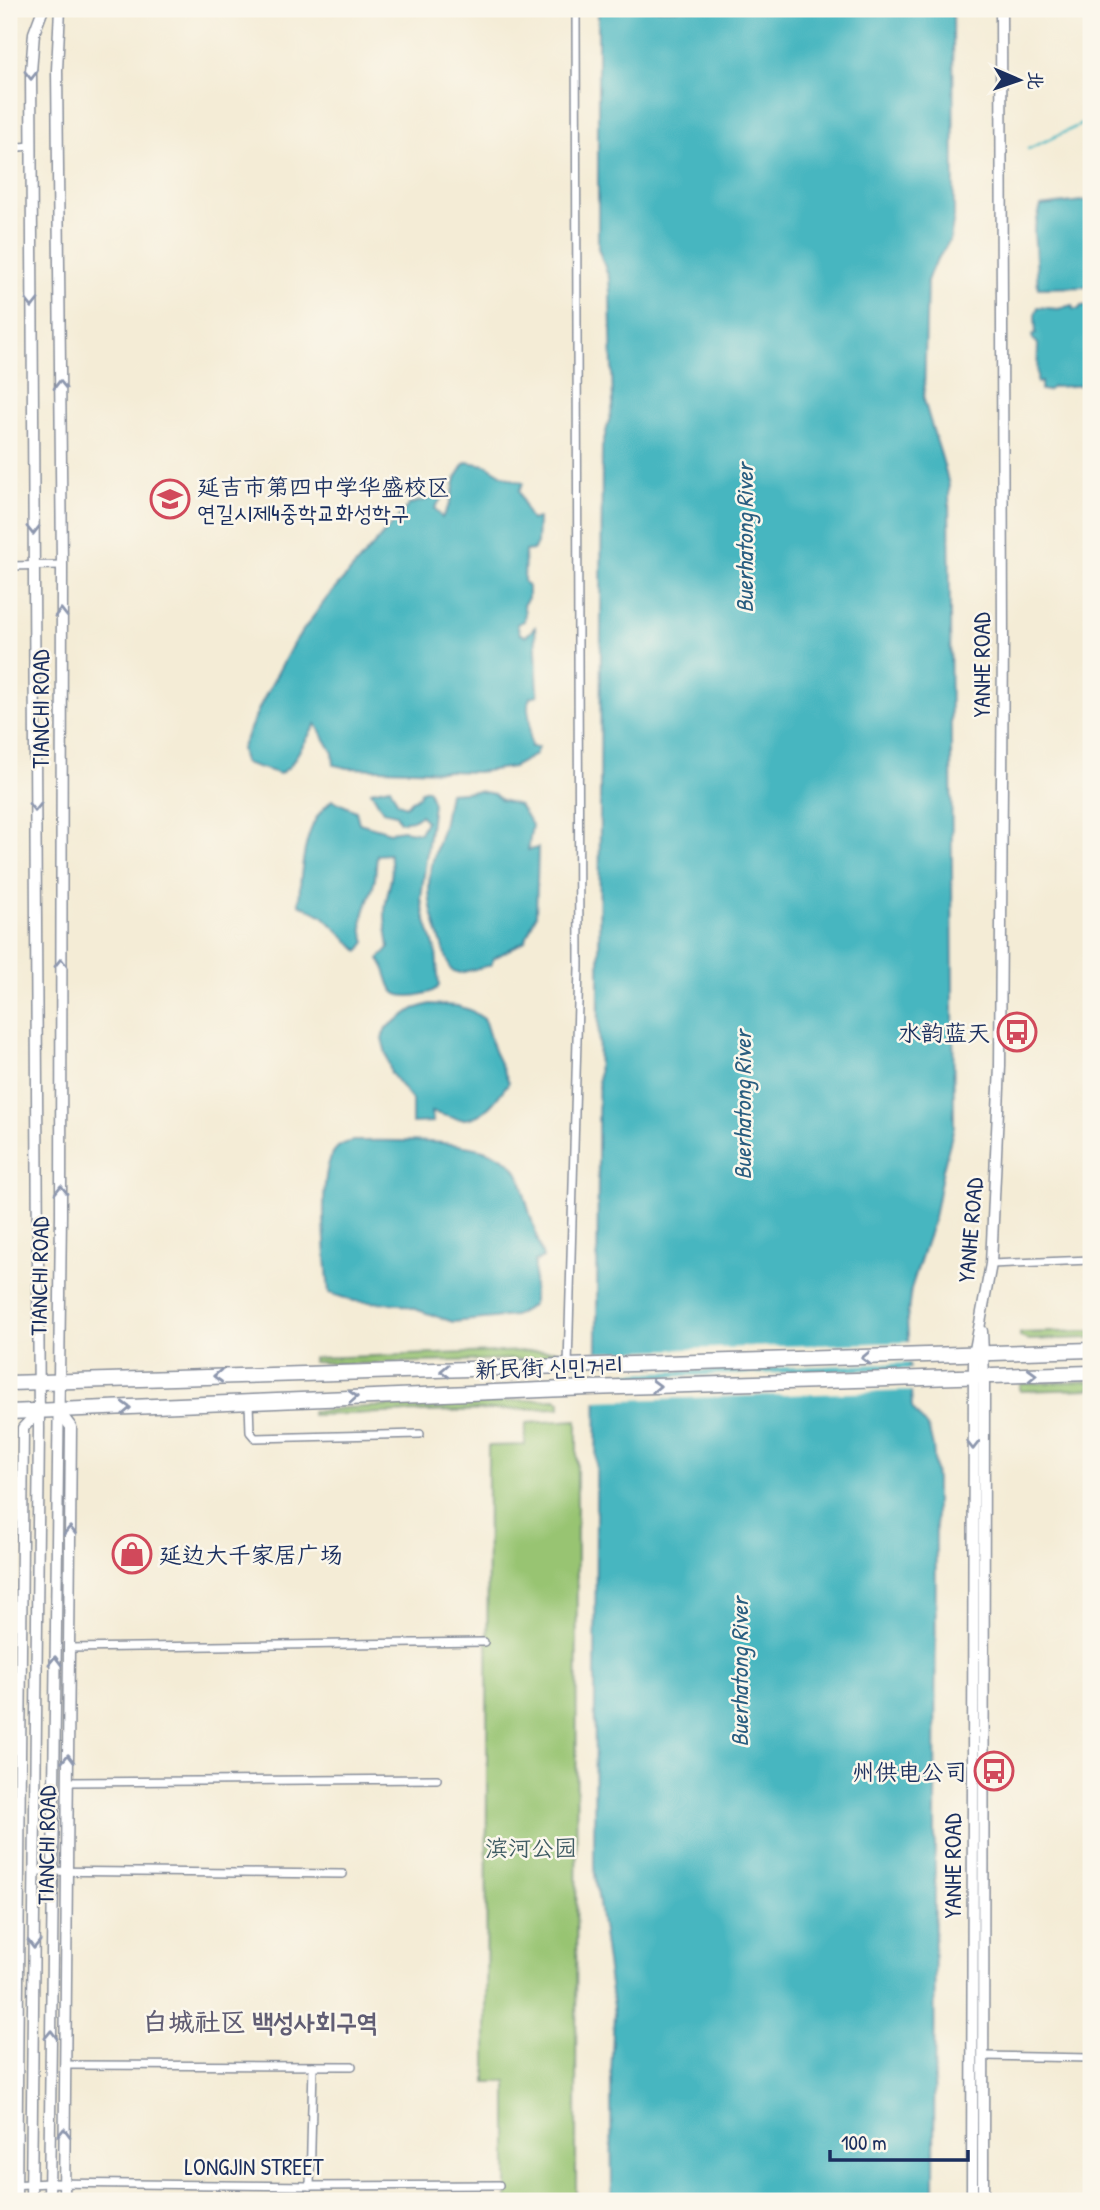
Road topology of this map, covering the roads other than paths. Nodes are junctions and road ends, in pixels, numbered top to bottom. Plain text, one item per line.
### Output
1 (43, 9) edge
2 (60, 9) edge
3 (576, 9) edge
4 (1001, 9) edge
5 (31, 146) junction
6 (9, 148) edge
7 (34, 565) junction
8 (62, 565) junction
9 (9, 566) edge
10 (1091, 1259) edge
11 (991, 1264) junction
12 (1091, 1350) edge
13 (979, 1355) junction
14 (565, 1367) junction
15 (1091, 1373) edge
16 (979, 1377) junction
17 (58, 1381) junction
18 (38, 1382) junction
19 (9, 1383) edge
20 (562, 1390) junction
21 (249, 1403) junction
22 (58, 1410) junction
23 (38, 1411) junction
24 (9, 1412) edge
25 (420, 1434) dead end
26 (484, 1642) dead end
27 (69, 1648) junction
28 (437, 1779) dead end
29 (68, 1782) junction
30 (52, 1870) junction
31 (67, 1870) junction
32 (34, 1871) junction
33 (342, 1874) dead end
34 (983, 2056) junction
35 (1091, 2058) edge
36 (65, 2065) junction
37 (313, 2066) junction
38 (352, 2066) dead end
39 (31, 2183) junction
40 (49, 2183) junction
41 (64, 2184) junction
42 (12, 2185) edge
43 (499, 2185) dead end
44 (310, 2186) junction
45 (16, 2201) edge
46 (31, 2201) edge
47 (49, 2201) edge
48 (64, 2201) edge
49 (972, 2201) edge
50 (983, 2201) edge

1 -> 5 main road, TIANCHI ROAD
8 -> 2 main road, TIANCHI ROAD
3 - 14 street
4 - 11 main road, YANHE ROAD
5 - 6 street
5 -> 7 main road, TIANCHI ROAD
7 - 8 street
7 - 9 street
7 -> 18 main road, TIANCHI ROAD
17 -> 8 main road, TIANCHI ROAD
10 - 11 street
11 - 13 main road, YANHE ROAD
12 - 13 highway, 新民街 신민거리
13 -> 14 highway, 新民街 신민거리
13 - 16 main road, YANHE ROAD
14 -> 17 highway, 新民街 신민거리
14 - 20 highway
16 -> 15 highway, 新民街 신민거리
20 -> 16 highway, 新民街 신민거리
16 - 34 main road, YANHE ROAD
16 -> 49 main road, YANHE ROAD
17 - 18 highway, 新民街 신민거리
17 - 22 main road, TIANCHI ROAD
18 - 19 highway, 新民街 신민거리
18 - 23 main road, TIANCHI ROAD
21 -> 20 highway, 新民街 신민거리
22 -> 21 highway, 新民街 신민거리
21 - 25 street
22 - 23 highway, 新民街 신민거리
27 -> 22 main road, TIANCHI ROAD
30 -> 22 main road, TIANCHI ROAD
23 - 24 highway, 新民街 신민거리
23 - 32 main road, TIANCHI ROAD
23 - 42 main road, TIANCHI ROAD
26 - 27 street
29 -> 27 main road, TIANCHI ROAD
28 - 29 street
29 - 31 main road, TIANCHI ROAD
30 - 31 street
30 - 32 street
40 -> 30 main road, TIANCHI ROAD
31 - 33 street
31 - 36 main road, TIANCHI ROAD
32 -> 39 main road, TIANCHI ROAD
34 - 35 street
34 - 50 main road, YANHE ROAD
36 - 37 street
41 -> 36 main road, TIANCHI ROAD
37 - 38 street
37 - 44 street
39 - 40 street, LONGJIN STREET
39 - 42 street, LONGJIN STREET
39 - 46 main road, TIANCHI ROAD
40 - 41 street, LONGJIN STREET
40 - 47 main road, TIANCHI ROAD
41 - 44 street, LONGJIN STREET
41 - 48 main road, TIANCHI ROAD
42 - 45 main road, TIANCHI ROAD
43 - 44 street, LONGJIN STREET

